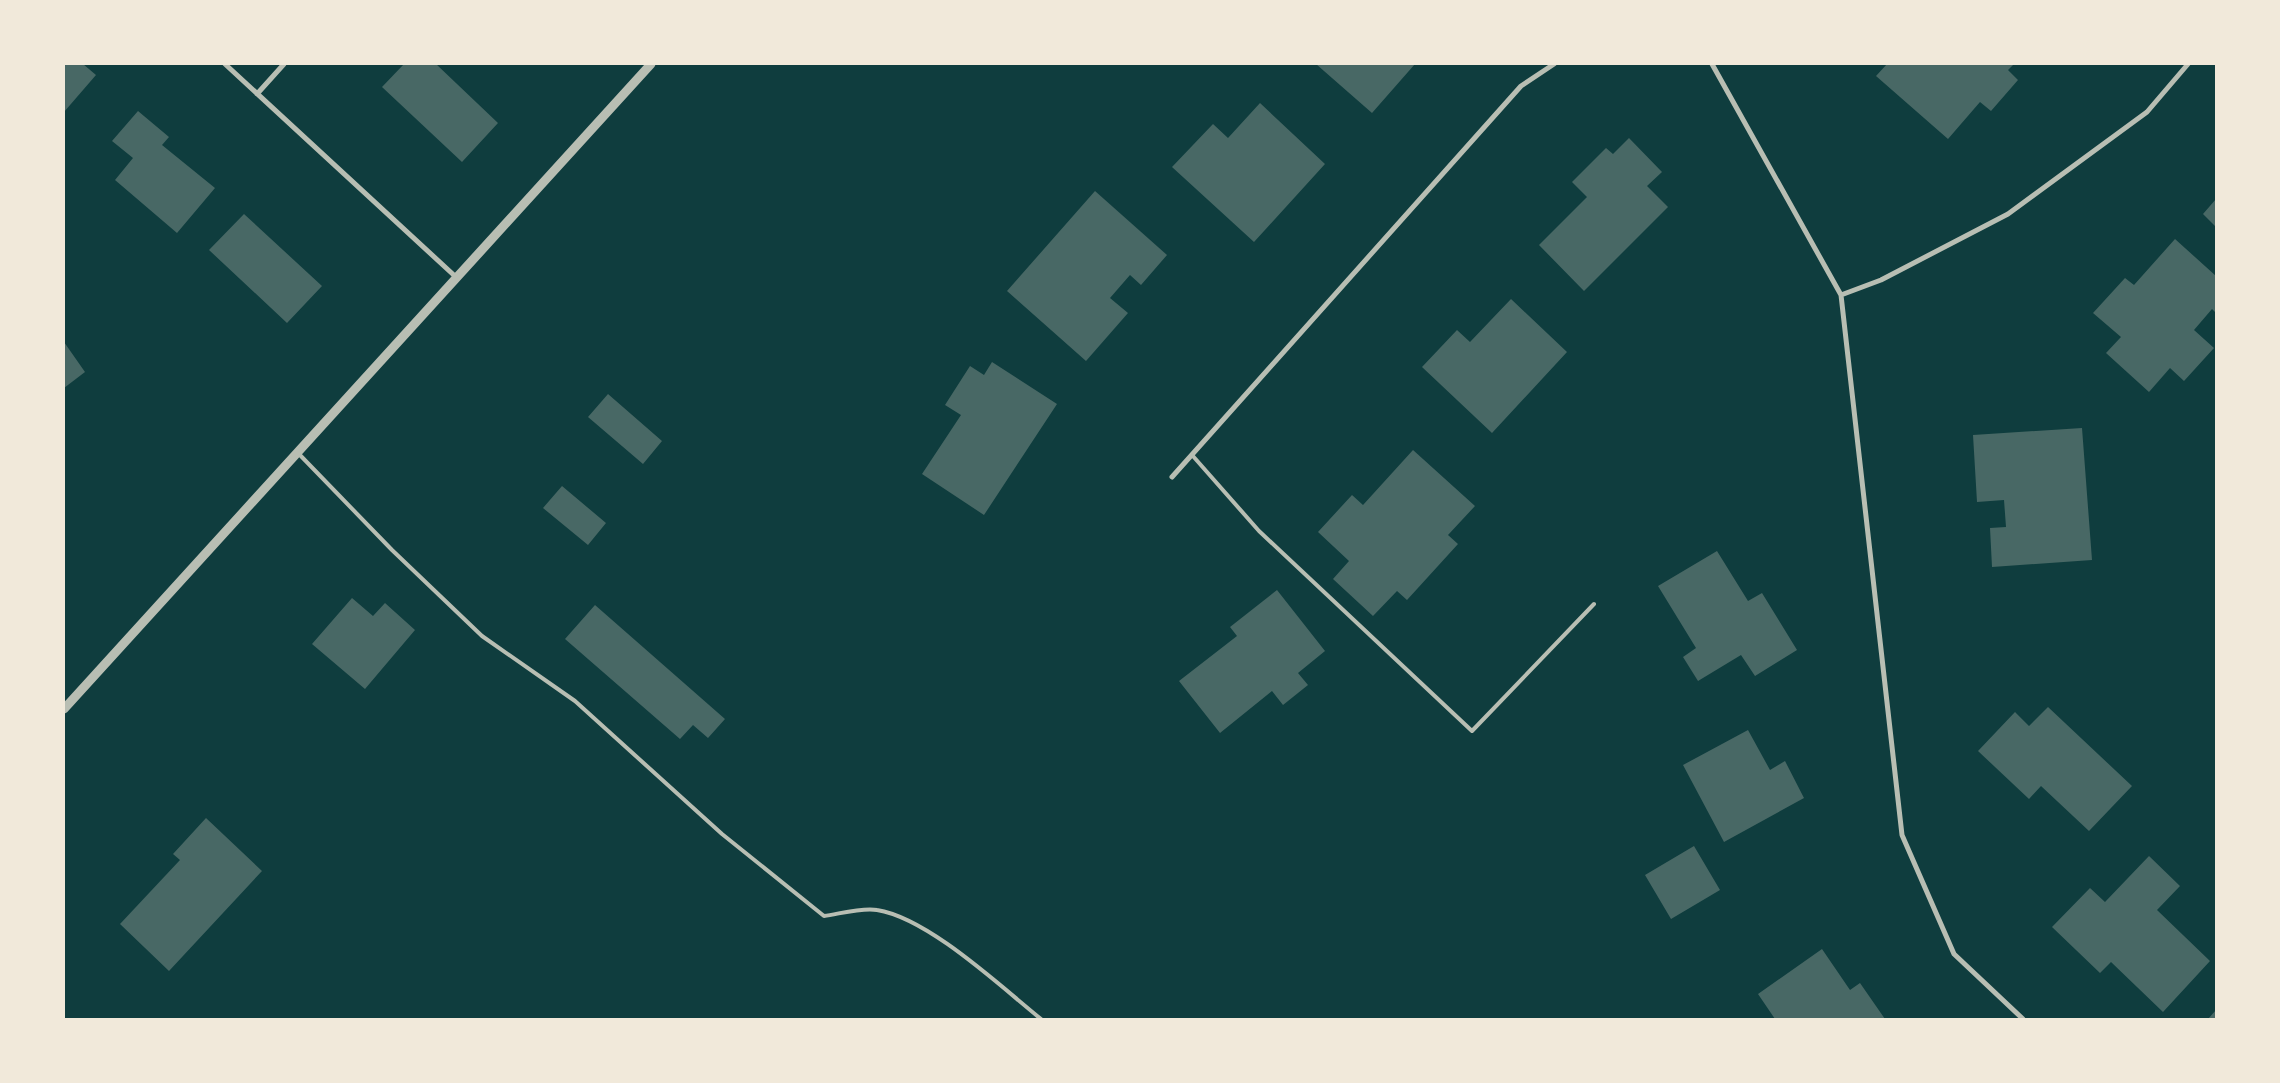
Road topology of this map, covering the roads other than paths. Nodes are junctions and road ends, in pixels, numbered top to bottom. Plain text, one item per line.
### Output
1 (225, 64) edge
2 (284, 64) edge
3 (650, 64) edge
4 (1554, 64) edge
5 (1712, 64) edge
6 (2188, 64) edge
7 (257, 94) junction
8 (457, 278) junction
9 (1841, 295) junction
10 (298, 453) junction
11 (1192, 455) junction
12 (1172, 477) dead end
13 (1594, 604) dead end
14 (64, 709) edge
15 (1041, 1019) edge
16 (2023, 1019) edge

1 - 7 street
2 - 7 street
3 - 8 street
4 - 11 street
5 - 9 street
6 - 9 street
7 - 8 street
8 - 10 street
9 - 16 street
10 - 14 street
10 - 15 lane
11 - 12 street
11 - 13 lane

